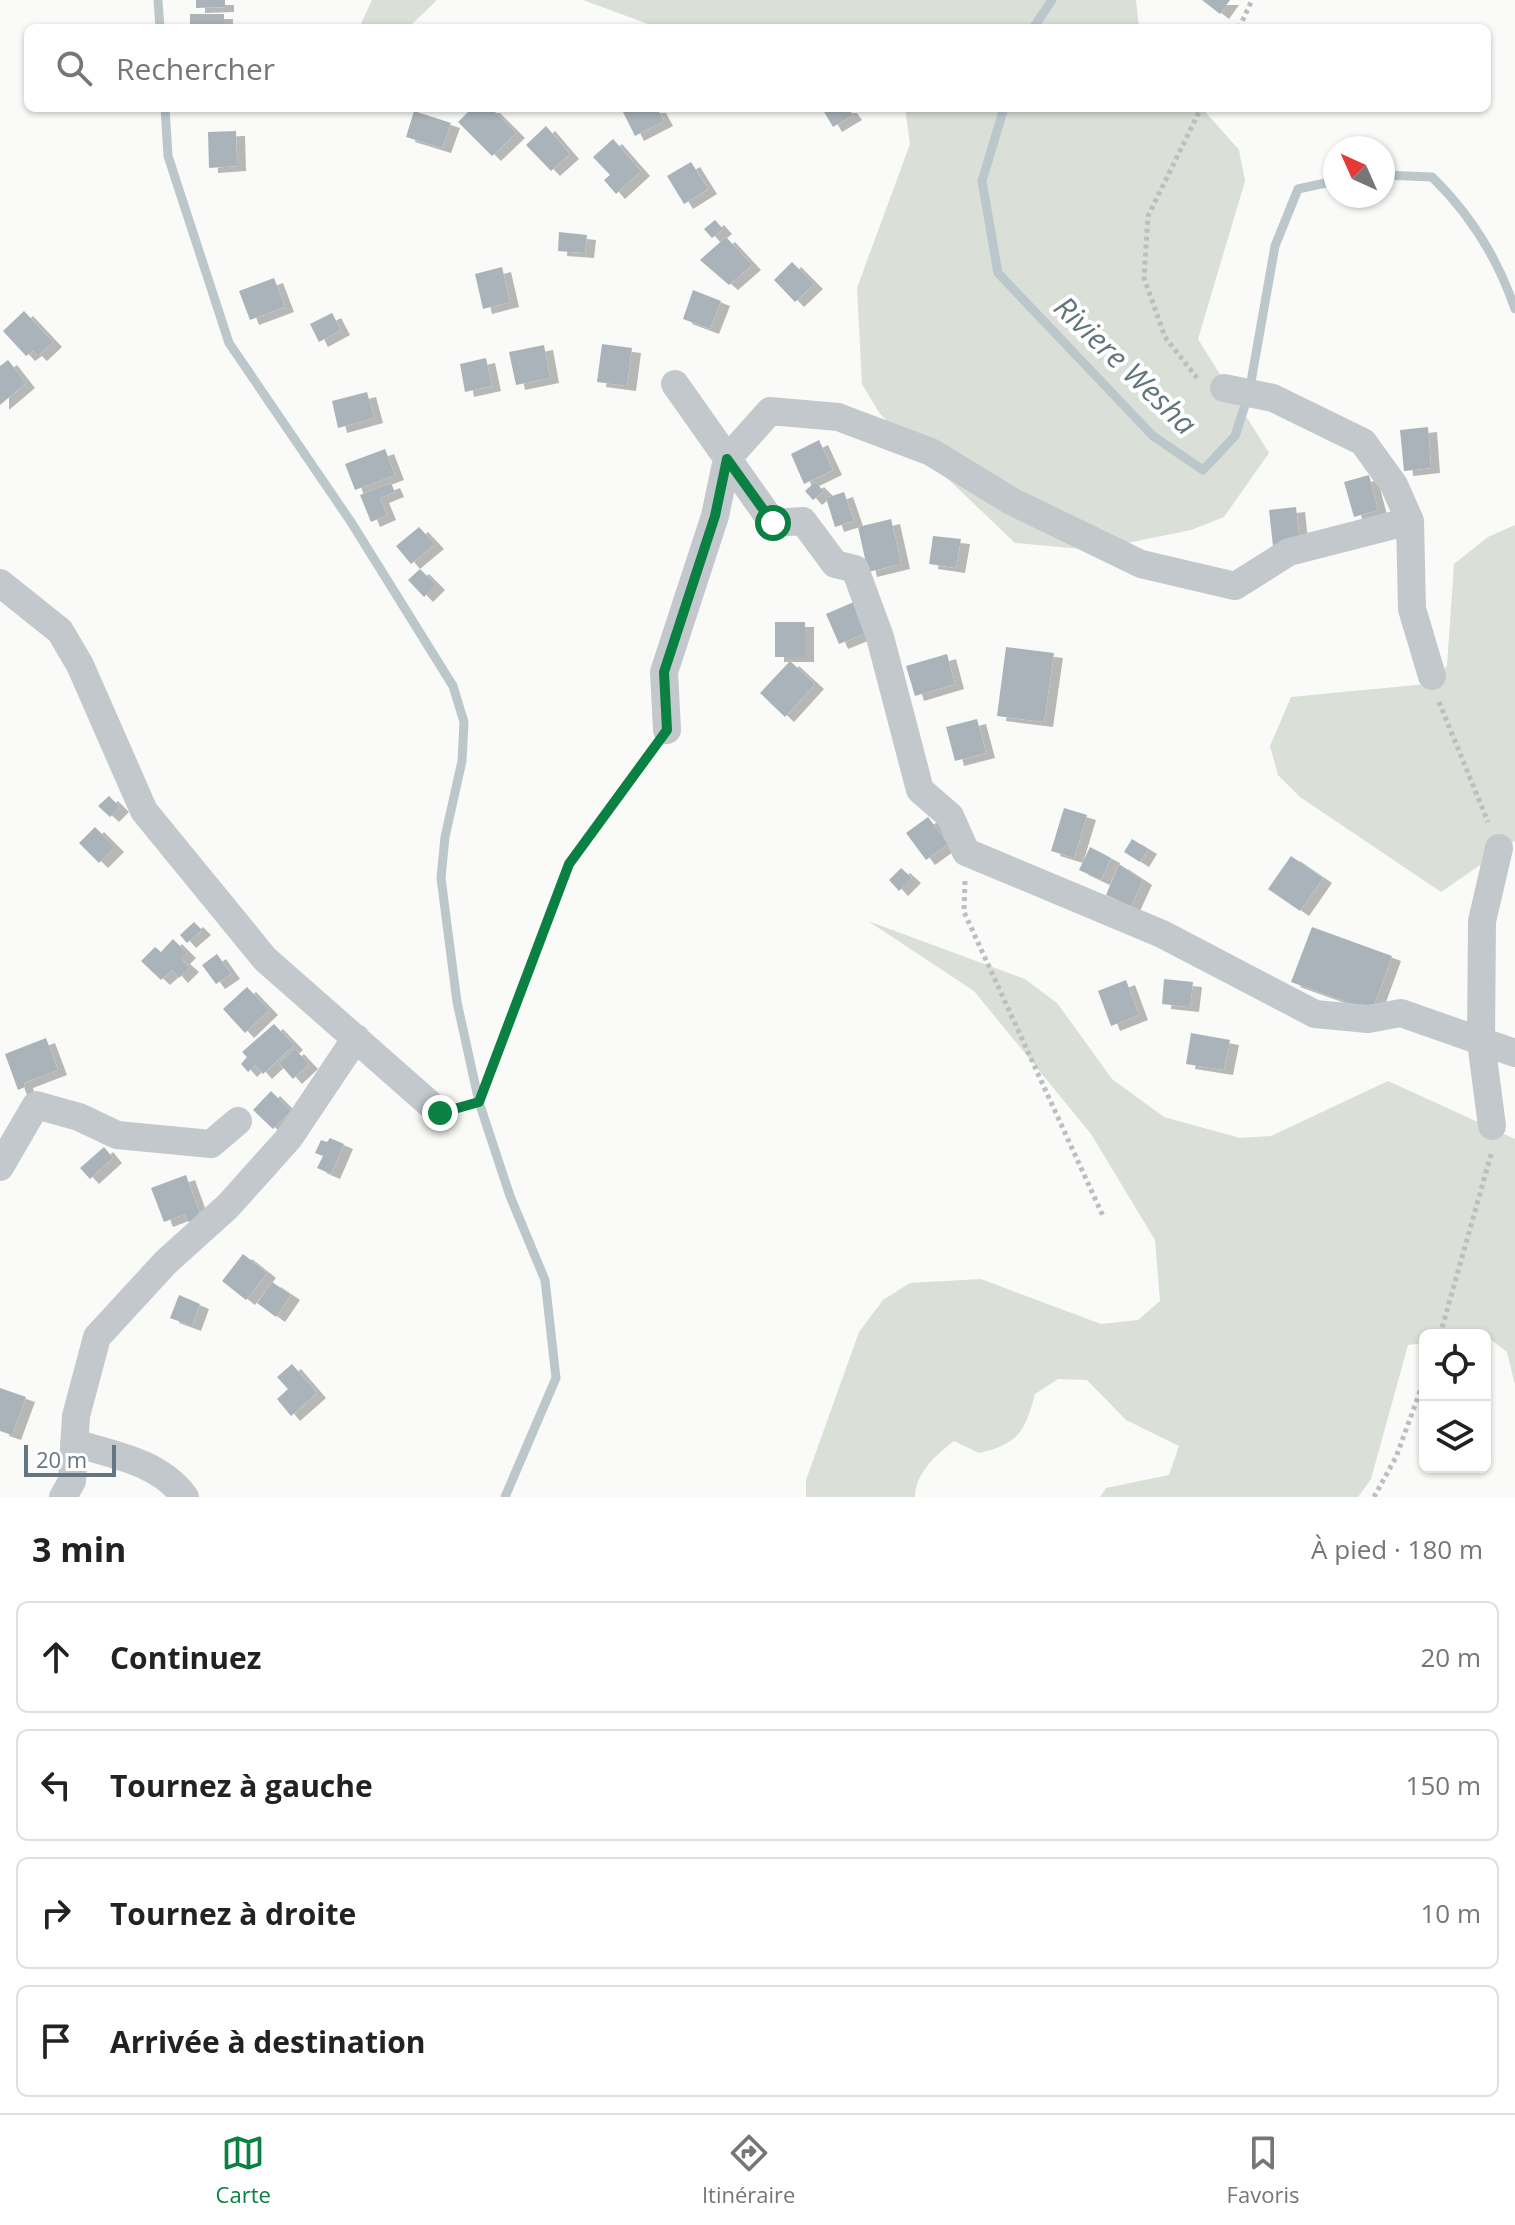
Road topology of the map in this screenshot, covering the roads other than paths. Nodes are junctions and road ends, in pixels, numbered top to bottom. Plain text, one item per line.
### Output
1 (675, 384) dead end
2 (1224, 388) road end
3 (727, 459) junction
4 (1410, 521) junction
5 (0, 583) edge
6 (1432, 676) road end
7 (667, 730) road end
8 (1499, 848) road end
9 (356, 1038) junction
10 (1481, 1042) junction
11 (1515, 1053) edge
12 (440, 1113) road end
13 (238, 1121) dead end
14 (1492, 1126) road end
15 (0, 1167) edge
16 (74, 1443) junction
17 (63, 1497) edge
18 (185, 1497) edge

1 - 3 street
2 - 4 street
3 - 4 street
3 - 7 street
3 - 10 street
4 - 6 street
5 - 9 street
8 - 10 street
9 - 12 street
9 - 16 street
10 - 11 street
10 - 14 street
13 - 15 street
16 - 17 street
16 - 18 street

